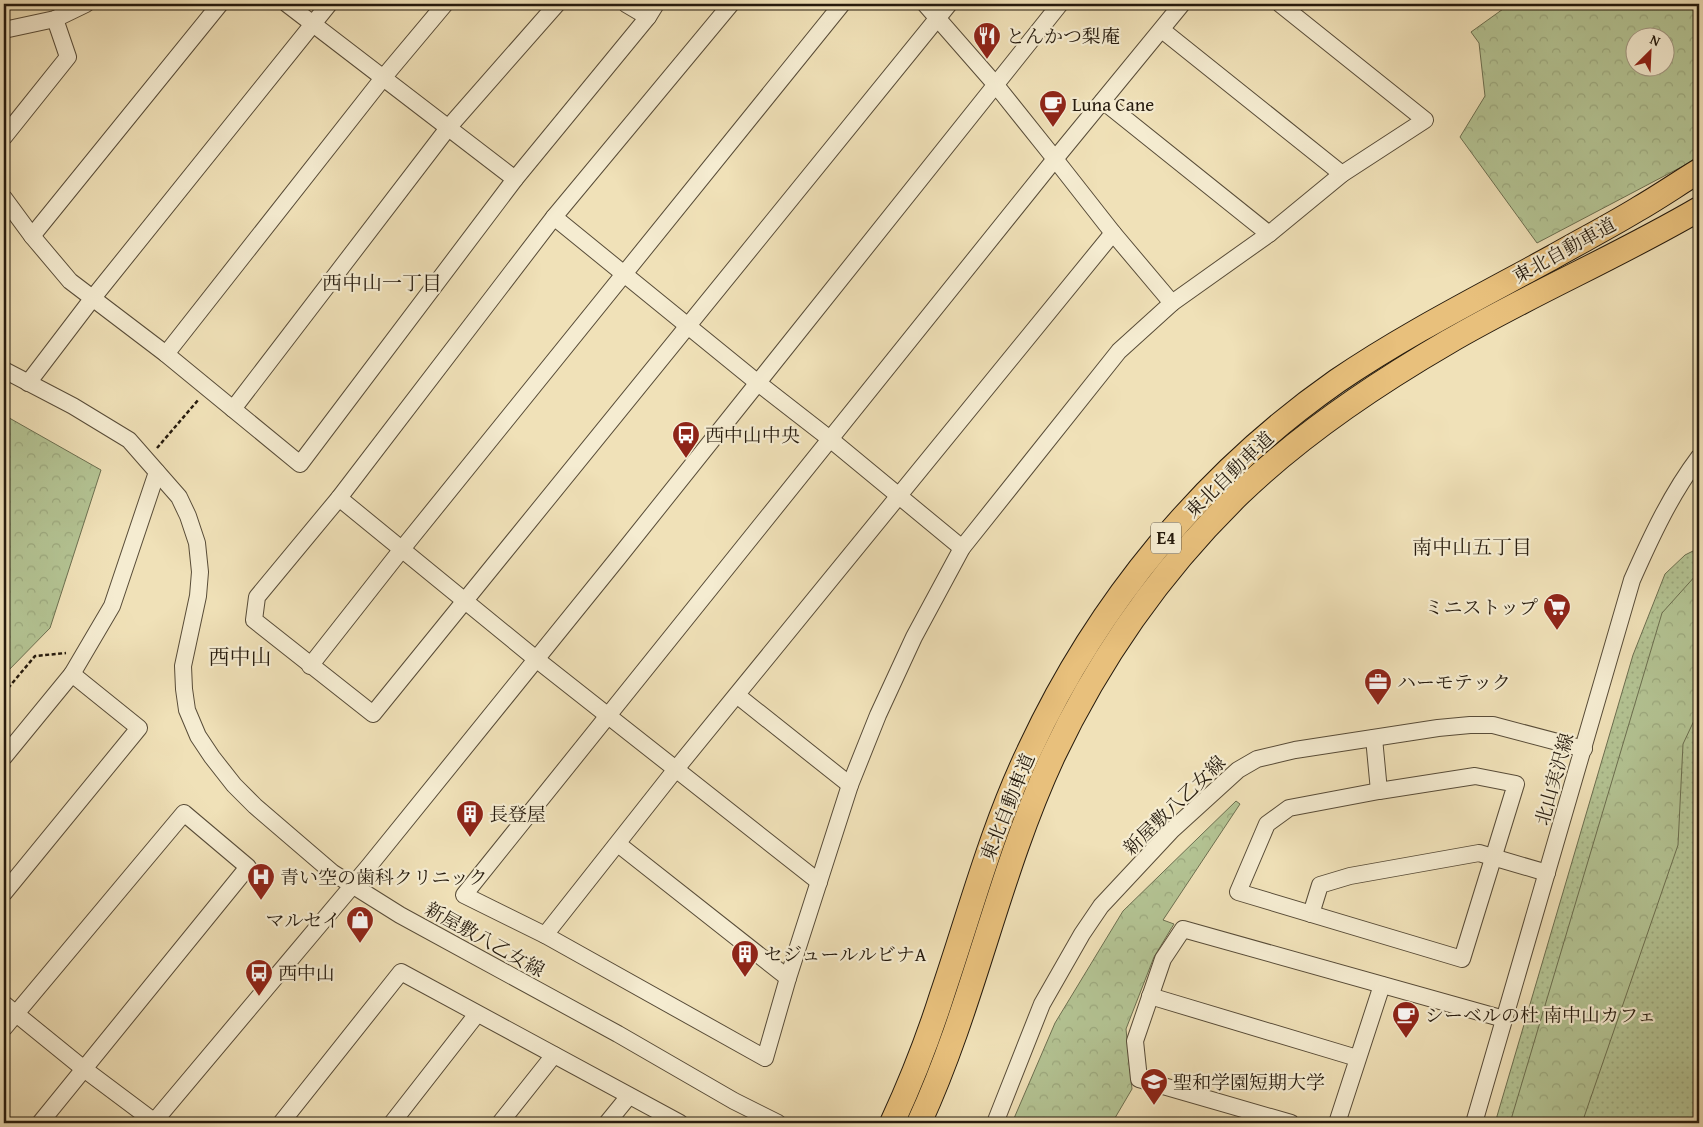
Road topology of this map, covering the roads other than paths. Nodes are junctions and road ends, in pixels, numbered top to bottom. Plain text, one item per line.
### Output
1 (86, 4) edge
2 (220, 4) edge
3 (287, 4) edge
4 (330, 4) edge
5 (445, 4) edge
6 (556, 4) edge
7 (626, 4) edge
8 (731, 4) edge
9 (842, 4) edge
10 (925, 4) edge
11 (948, 4) edge
12 (1060, 4) edge
13 (1182, 4) edge
14 (1280, 4) edge
15 (652, 10) edge
16 (55, 19) junction
17 (937, 19) junction
18 (312, 24) junction
19 (4, 30) edge
20 (1162, 30) junction
21 (383, 78) junction
22 (995, 84) junction
23 (1103, 102) junction
24 (448, 128) junction
25 (4, 137) edge
26 (1055, 159) junction
27 (1699, 171) edge
28 (1342, 174) junction
29 (515, 179) junction
30 (4, 198) edge
31 (1699, 209) edge
32 (554, 217) junction
33 (1113, 233) junction
34 (1269, 234) junction
35 (32, 236) junction
36 (624, 274) junction
37 (92, 299) junction
38 (1172, 303) junction
39 (688, 326) junction
40 (166, 354) junction
41 (4, 370) edge
42 (758, 383) junction
43 (28, 384) junction
44 (233, 409) junction
45 (830, 439) junction
46 (1699, 457) edge
47 (157, 472) junction
48 (898, 495) junction
49 (339, 498) junction
50 (962, 548) junction
51 (402, 549) junction
52 (466, 601) junction
53 (536, 659) junction
54 (310, 666) junction
55 (72, 674) junction
56 (738, 696) junction
57 (608, 715) junction
58 (1374, 738) junction
59 (1584, 749) junction
60 (4, 756) edge
61 (676, 769) junction
62 (850, 785) junction
63 (1379, 791) junction
64 (618, 844) junction
65 (1494, 856) junction
66 (1547, 873) junction
67 (819, 882) junction
68 (354, 885) junction
69 (4, 893) edge
70 (1311, 914) junction
71 (544, 935) junction
72 (788, 978) junction
73 (1382, 985) junction
74 (1150, 996) junction
75 (10, 1009) edge
76 (477, 1014) junction
77 (1504, 1019) junction
78 (4, 1028) edge
79 (554, 1055) junction
80 (1357, 1058) junction
81 (84, 1069) junction
82 (628, 1096) junction
83 (40, 1123) edge
84 (155, 1123) edge
85 (281, 1123) edge
86 (392, 1123) edge
87 (500, 1123) edge
88 (607, 1123) edge
89 (680, 1123) edge
90 (778, 1123) edge
91 (892, 1123) edge
92 (919, 1123) edge
93 (995, 1123) edge
94 (1291, 1123) edge
95 (1337, 1123) edge
96 (1474, 1123) edge

1 - 16 street
2 - 35 street
3 - 18 street
4 - 18 street
5 - 21 street
6 - 24 street
7 - 15 street
8 - 32 street
9 - 36 street
10 - 17 street
11 - 17 street
12 - 22 street
13 - 20 street
14 - 28 street
15 - 29 street
16 - 19 street
16 - 25 street
17 - 22 street
17 - 39 street
18 - 21 street
18 - 37 street
20 - 23 street
20 - 28 street
21 - 24 street
21 - 40 street
22 - 26 street
22 - 42 street
23 - 26 street
23 - 34 street
24 - 29 street
24 - 44 street
26 - 33 street
26 - 45 street
27 - 91 highway, 東北自動車道 / E4
28 - 34 street
29 - 44 street
30 - 35 street
31 - 92 highway, 東北自動車道 / E4
32 - 36 street
32 - 49 street
33 - 38 street
33 - 48 street
34 - 38 street
35 - 37 street
36 - 39 street
36 - 51 street
37 - 40 street
37 - 43 street
38 - 50 street
39 - 42 street
39 - 52 street
40 - 44 street
41 - 43 street, 新屋敷八乙女線
42 - 45 street
42 - 53 street
43 - 47 street, 新屋敷八乙女線
45 - 48 street
45 - 57 street
46 - 59 street, 北山実沢線
47 - 55 street
47 - 68 street, 新屋敷八乙女線
48 - 50 street
48 - 56 street
49 - 51 street
49 - 54 street
50 - 62 street
51 - 52 street
51 - 54 street
52 - 53 street
52 - 54 street
53 - 57 street
53 - 68 street
55 - 60 street
55 - 69 street
56 - 61 street
56 - 62 street
57 - 61 street
57 - 71 street
58 - 59 street, 新屋敷八乙女線
58 - 63 street
58 - 93 street, 新屋敷八乙女線
59 - 66 street, 北山実沢線
61 - 64 street
61 - 67 street
62 - 67 street
63 - 65 street
63 - 70 street
64 - 71 street
64 - 72 street
65 - 66 street
65 - 70 street
65 - 70 street
66 - 77 street, 北山実沢線
67 - 72 street
68 - 84 street
68 - 90 street, 新屋敷八乙女線
71 - 72 street
73 - 74 street
73 - 77 street
73 - 80 street
74 - 80 street
74 - 94 street
75 - 78 street
75 - 81 street
75 - 81 street
76 - 79 street
76 - 85 street
76 - 86 street
77 - 96 street, 北山実沢線
79 - 82 street
79 - 87 street
80 - 95 street
81 - 83 street
81 - 84 street
82 - 88 street
82 - 89 street

